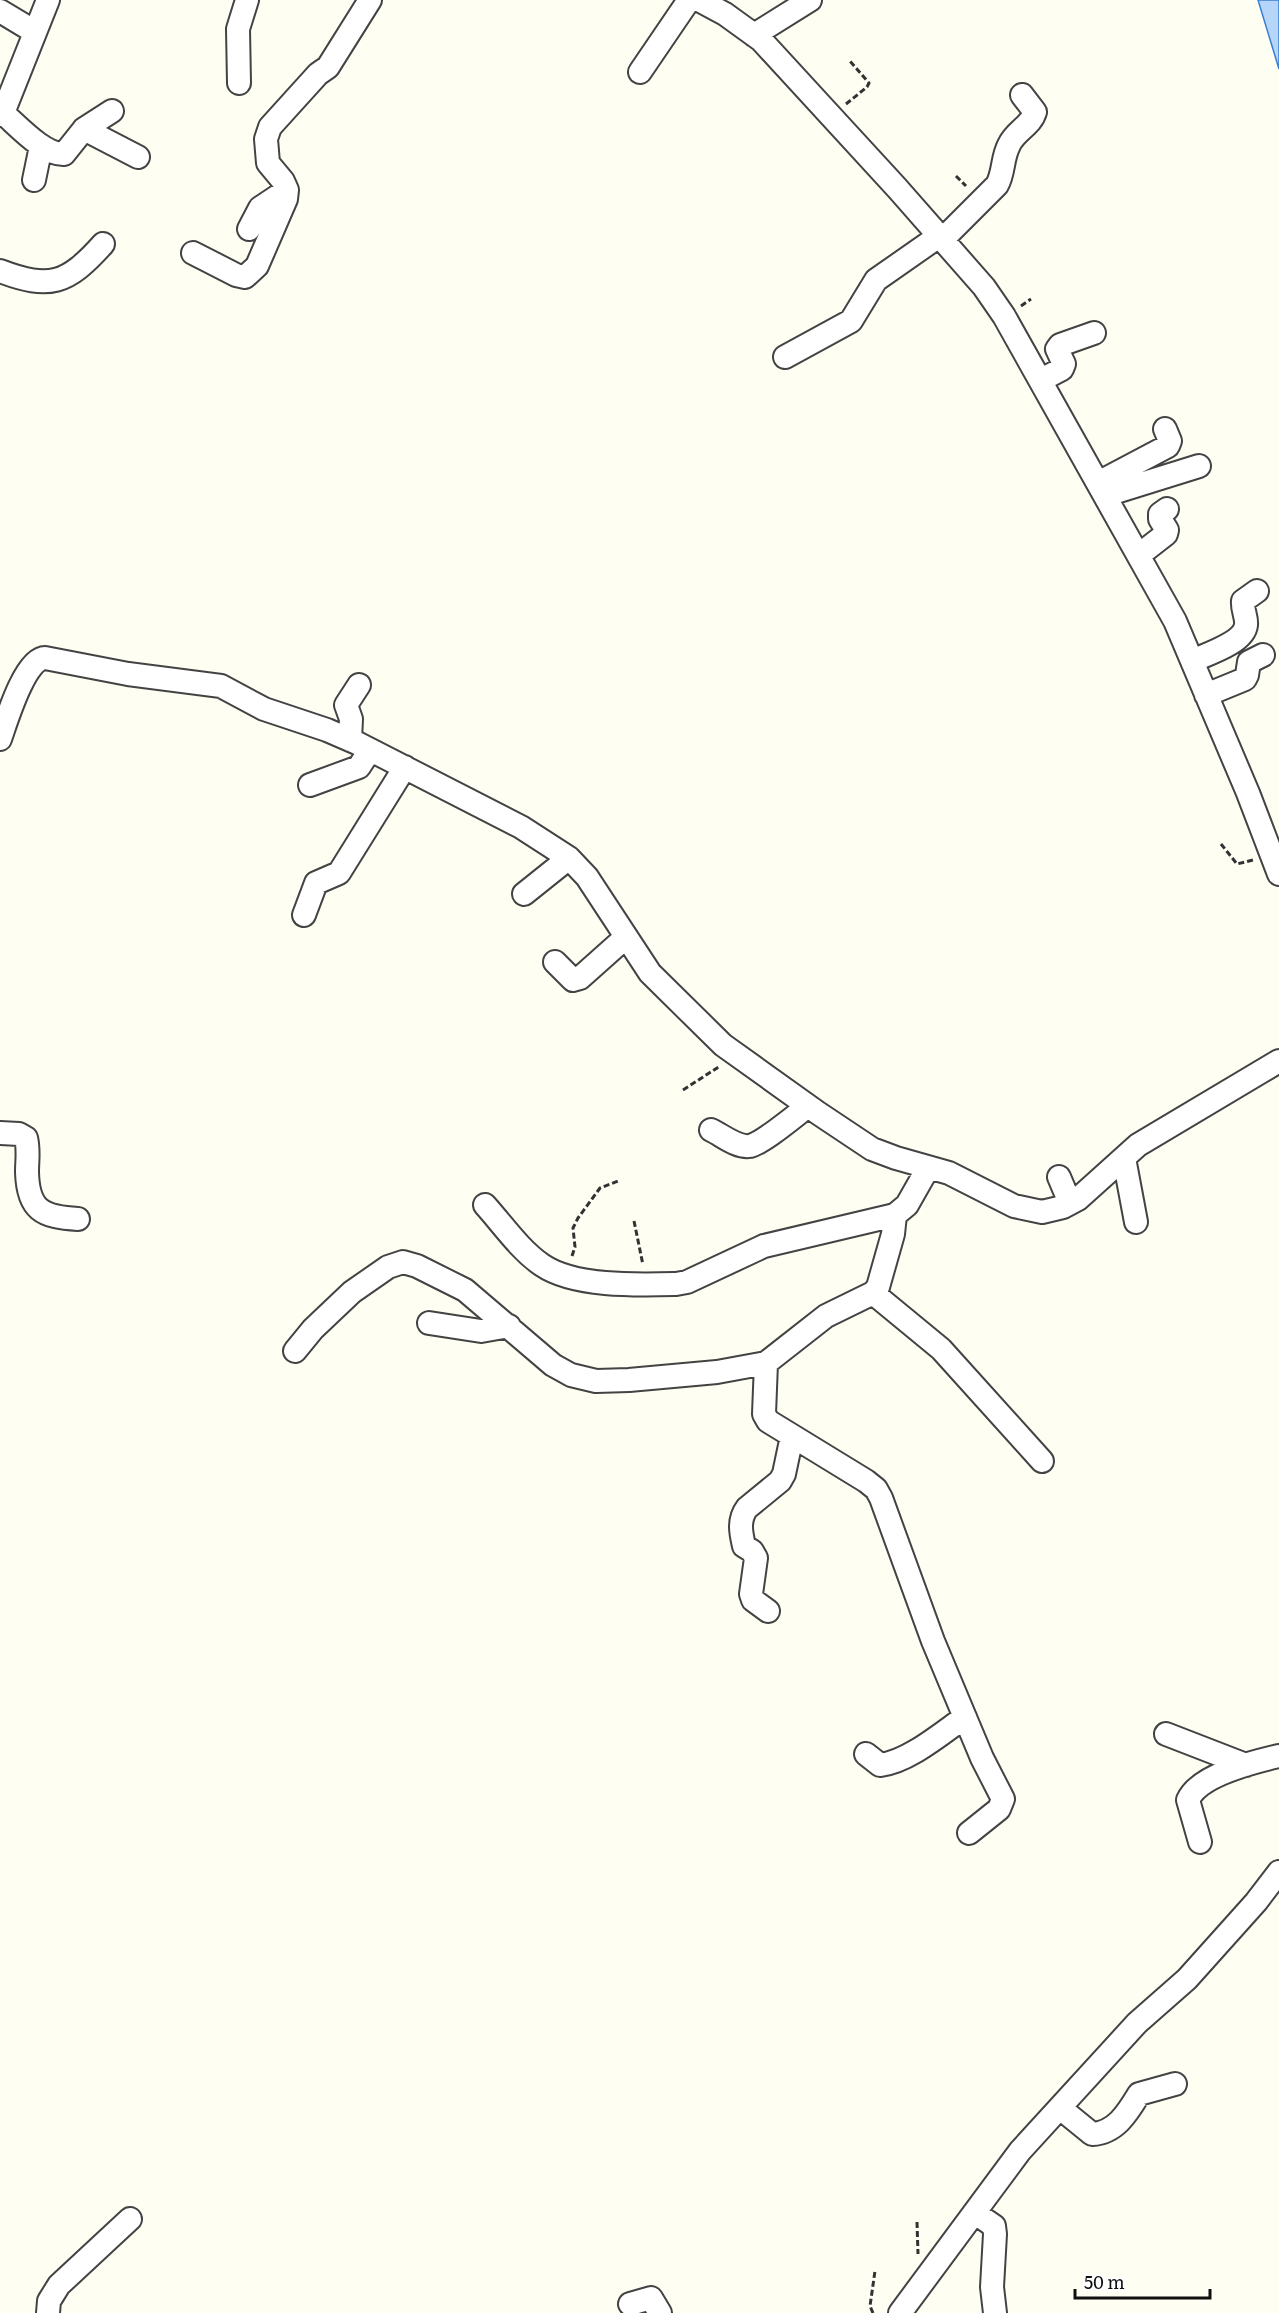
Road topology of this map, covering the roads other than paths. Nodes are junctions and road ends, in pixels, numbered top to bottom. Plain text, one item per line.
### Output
1 (48, 0) edge
2 (247, 0) edge
3 (370, 0) edge
4 (689, 0) edge
5 (699, 0) edge
6 (810, 0) edge
7 (0, 11) edge
8 (35, 32) junction
9 (754, 35) junction
10 (640, 72) dead end
11 (239, 83) dead end
12 (1022, 95) dead end
13 (112, 111) dead end
14 (1, 114) edge
15 (84, 129) junction
16 (41, 146) junction
17 (138, 157) dead end
18 (34, 180) dead end
19 (287, 190) junction
20 (249, 229) dead end
21 (941, 238) junction
22 (103, 244) dead end
23 (193, 253) dead end
24 (0, 271) edge
25 (1094, 333) dead end
26 (785, 357) dead end
27 (1041, 380) junction
28 (1165, 429) dead end
29 (1199, 466) dead end
30 (1102, 489) junction
31 (1167, 508) dead end
32 (1139, 555) junction
33 (1257, 591) dead end
34 (1263, 655) dead end
35 (1192, 661) junction
36 (359, 685) dead end
37 (1206, 695) junction
38 (0, 739) edge
39 (360, 745) junction
40 (405, 767) junction
41 (309, 785) dead end
42 (569, 858) junction
43 (1279, 874) edge
44 (524, 894) dead end
45 (304, 915) dead end
46 (626, 937) junction
47 (555, 962) dead end
48 (1279, 1061) edge
49 (808, 1106) junction
50 (711, 1130) dead end
51 (0, 1133) edge
52 (1124, 1158) junction
53 (928, 1168) junction
54 (1059, 1177) dead end
55 (1070, 1203) junction
56 (485, 1205) dead end
57 (895, 1215) junction
58 (78, 1219) dead end
59 (1136, 1222) dead end
60 (873, 1293) junction
61 (429, 1323) dead end
62 (509, 1326) junction
63 (295, 1351) dead end
64 (766, 1363) junction
65 (792, 1436) junction
66 (1042, 1461) dead end
67 (768, 1611) dead end
68 (965, 1717) junction
69 (1166, 1734) dead end
70 (866, 1754) dead end
71 (1279, 1756) edge
72 (1245, 1765) junction
73 (969, 1833) dead end
74 (1200, 1842) dead end
75 (1279, 1872) edge
76 (1175, 2084) dead end
77 (1060, 2108) junction
78 (975, 2213) junction
79 (130, 2219) dead end
80 (630, 2304) dead end
81 (48, 2313) edge
82 (660, 2313) edge
83 (900, 2313) edge
84 (995, 2313) edge

1 - 8 street
2 - 11 street
3 - 19 street
4 - 10 street
5 - 9 street
6 - 9 street
7 - 8 street
8 - 14 street
9 - 21 street
12 - 21 street
13 - 15 street
14 - 16 street
15 - 16 street
15 - 17 street
16 - 18 street
19 - 20 street
19 - 23 street
21 - 26 street
21 - 27 street
22 - 24 street
25 - 27 street
27 - 30 street
28 - 30 street
29 - 30 street
30 - 32 street
31 - 32 street
32 - 35 street
33 - 35 street
34 - 37 street
35 - 37 street
36 - 39 street
37 - 43 street
38 - 39 street
39 - 40 street
39 - 41 street
40 - 42 street
40 - 45 street
42 - 44 street
42 - 46 street
46 - 47 street
46 - 49 street
48 - 52 street
49 - 50 street
49 - 53 street
51 - 58 street
52 - 55 street
52 - 59 street
53 - 55 street
53 - 57 street
54 - 55 street
56 - 57 street
57 - 60 street
60 - 64 street
60 - 66 street
61 - 62 street
62 - 63 street
62 - 64 street
64 - 65 street
65 - 67 street
65 - 68 street
68 - 70 street
68 - 73 street
69 - 72 street
71 - 72 street
72 - 74 street
75 - 77 street
76 - 77 street
77 - 78 street
78 - 83 street
78 - 84 street
79 - 81 street
80 - 82 street

